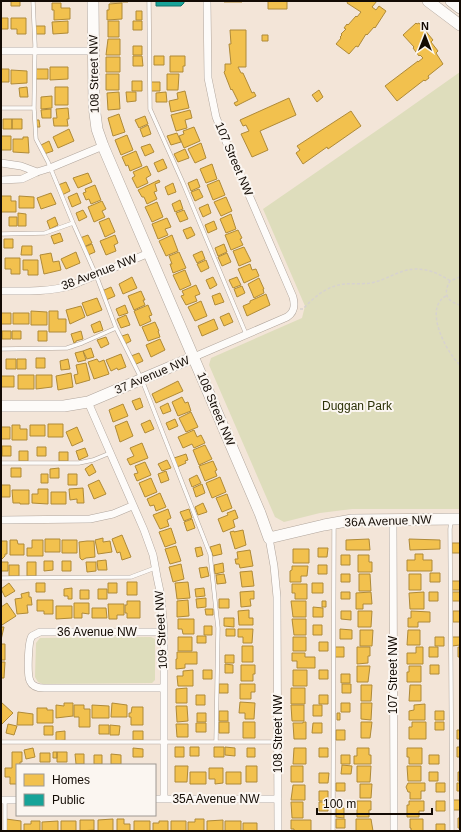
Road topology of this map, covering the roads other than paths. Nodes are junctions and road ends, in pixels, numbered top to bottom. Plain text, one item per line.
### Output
1 (33, 1) edge
2 (93, 1) edge
3 (150, 1) edge
4 (206, 1) edge
5 (428, 1) edge
6 (451, 1) edge
7 (460, 8) edge
8 (460, 25) edge
9 (1, 50) edge
10 (34, 51) junction
11 (93, 51) junction
12 (1, 108) edge
13 (34, 108) junction
14 (103, 146) junction
15 (1, 163) edge
16 (50, 168) junction
17 (37, 172) junction
18 (1, 180) edge
19 (73, 223) junction
20 (1, 234) edge
21 (149, 253) junction
22 (96, 275) junction
23 (1, 291) edge
24 (294, 309) joint
25 (116, 328) junction
26 (247, 334) junction
27 (1, 349) edge
28 (194, 357) junction
29 (142, 380) junction
30 (88, 402) junction
31 (1, 406) edge
32 (110, 452) junction
33 (1, 463) edge
34 (132, 506) junction
35 (456, 519) edge
36 (1, 520) edge
37 (393, 520) junction
38 (334, 523) junction
39 (269, 538) junction
40 (155, 568) junction
41 (1, 578) edge
42 (164, 632) junction
43 (163, 688) junction
44 (1, 742) edge
45 (164, 742) junction
46 (216, 742) junction
47 (278, 742) junction
48 (164, 799) junction
49 (278, 799) junction
50 (3, 800) edge
51 (16, 800) edge
52 (156, 800) edge
53 (5, 831) edge
54 (278, 831) edge
55 (333, 831) edge
56 (394, 831) edge
57 (452, 831) edge

1 - 10 lane
2 - 11 street, 108 Street NW
3 - 26 lane
4 - 24 street, 107 Street NW
5 - 8 street
6 - 7 street
9 - 10 street
10 - 11 street
10 - 13 lane
11 - 14 street, 108 Street NW
12 - 13 lane
13 - 16 lane
14 - 16 street
14 - 21 street, 108 Street NW
15 - 17 street
16 - 17 street
16 - 19 lane
17 - 18 street
19 - 20 lane
19 - 22 lane
21 - 22 street, 38 Avenue NW
21 - 28 street, 108 Street NW
22 - 23 street, 38 Avenue NW
22 - 25 lane
24 - 26 street, 37 Avenue NW
25 - 27 lane
25 - 29 lane
26 - 28 street, 37 Avenue NW
28 - 29 street, 37 Avenue NW
28 - 39 street, 108 Street NW
29 - 30 street, 37 Avenue NW
29 - 46 lane
30 - 31 street, 37 Avenue NW
30 - 32 street, 109 Street NW
32 - 33 lane
32 - 34 street, 109 Street NW
34 - 36 street
34 - 40 street, 109 Street NW
35 - 37 street, 36A Avenue NW
35 - 57 lane
37 - 38 street, 36A Avenue NW
37 - 56 street, 107 Street NW
38 - 39 street, 36A Avenue NW
38 - 55 lane
39 - 47 street, 108 Street NW
40 - 41 lane
40 - 42 street, 109 Street NW
42 - 43 street, 109 Street NW
42 - 43 street, 36 Avenue NW
43 - 45 street, 109 Street NW
44 - 45 lane
45 - 46 lane
45 - 48 street, 109 Street NW
46 - 47 lane
47 - 49 street, 108 Street NW
48 - 49 street, 35A Avenue NW
48 - 52 street, 35A Avenue NW
49 - 54 street, 108 Street NW
50 - 51 street
50 - 53 lane

